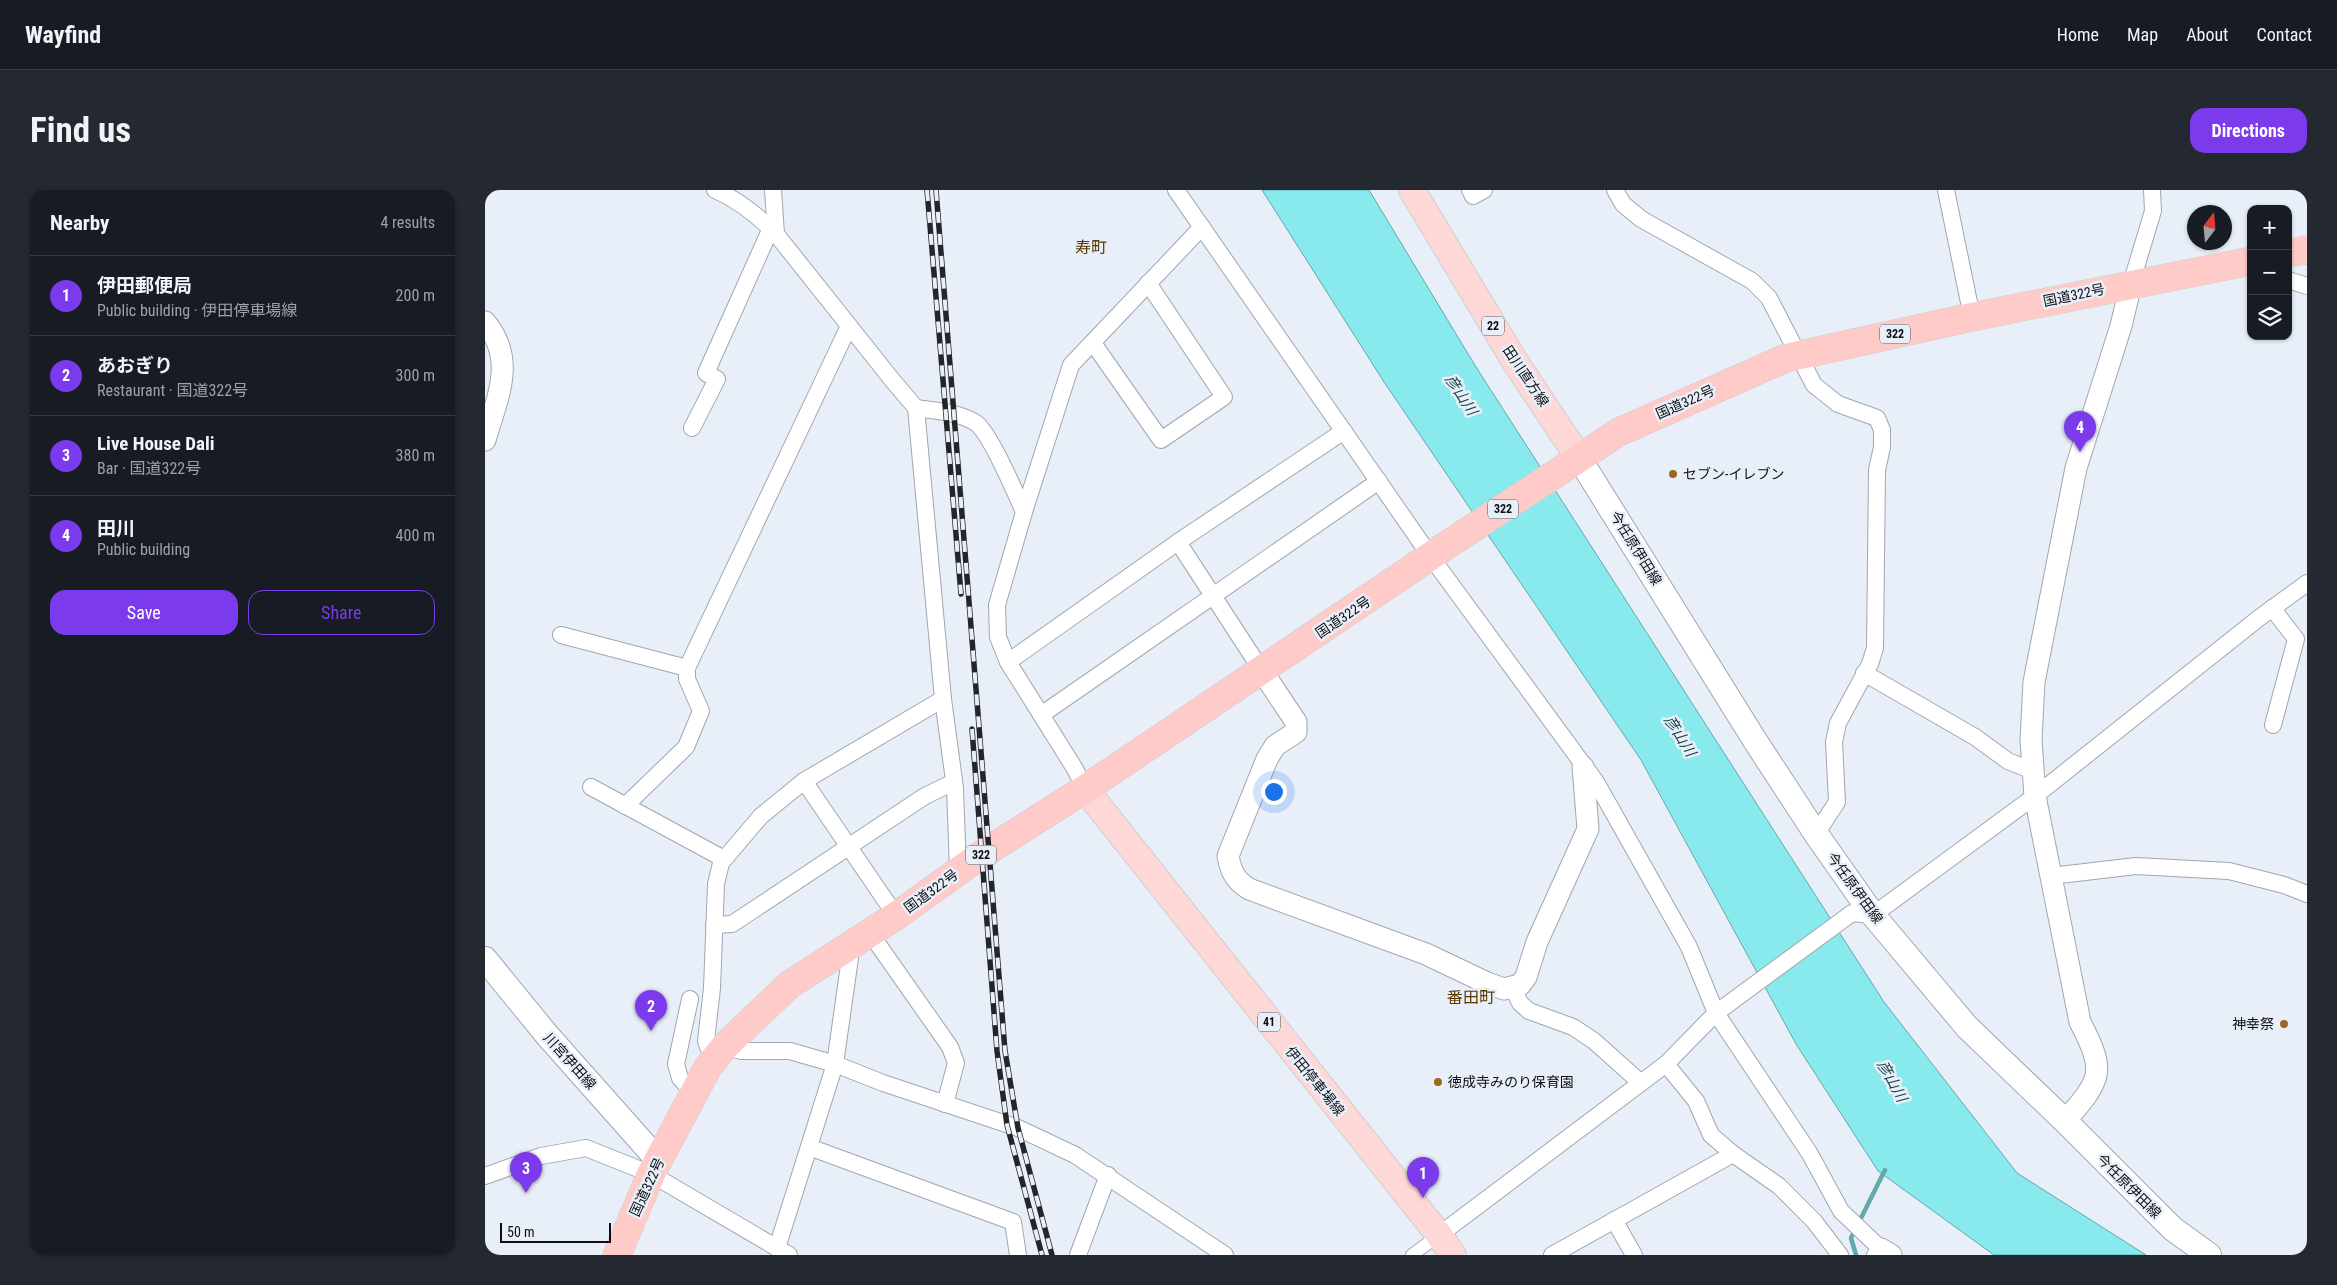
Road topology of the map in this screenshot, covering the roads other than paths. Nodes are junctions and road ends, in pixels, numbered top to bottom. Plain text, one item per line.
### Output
1 (715, 190) edge
2 (773, 190) edge
3 (1177, 190) edge
4 (1412, 190) edge
5 (1470, 190) edge
6 (1484, 190) edge
7 (1615, 190) edge
8 (1947, 190) edge
9 (2152, 190) edge
10 (1201, 227) junction
11 (774, 231) junction
12 (2307, 250) edge
13 (2292, 253) edge
14 (2245, 264) edge
15 (2292, 281) edge
16 (1148, 283) junction
17 (2131, 284) junction
18 (2307, 286) edge
19 (1972, 317) junction
20 (485, 322) edge
21 (849, 326) junction
22 (1093, 342) junction
23 (1797, 356) junction
24 (916, 408) junction
25 (488, 415) edge
26 (691, 428) dead end
27 (1344, 431) junction
28 (485, 440) edge
29 (1570, 464) junction
30 (1379, 482) junction
31 (1023, 512) junction
32 (1178, 542) junction
33 (1437, 552) junction
34 (2307, 583) edge
35 (1213, 596) junction
36 (2272, 608) junction
37 (561, 635) dead end
38 (1008, 662) junction
39 (687, 668) junction
40 (1262, 671) junction
41 (1864, 673) junction
42 (943, 699) junction
43 (1041, 715) junction
44 (2273, 725) dead end
45 (1583, 767) junction
46 (2033, 772) junction
47 (804, 782) junction
48 (954, 782) junction
49 (591, 787) dead end
50 (1085, 789) junction
51 (2035, 796) junction
52 (625, 806) junction
53 (1816, 834) junction
54 (848, 846) junction
55 (724, 859) junction
56 (958, 872) junction
57 (2051, 876) junction
58 (2307, 894) edge
59 (1863, 914) junction
60 (896, 916) junction
61 (714, 925) junction
62 (861, 939) junction
63 (485, 959) edge
64 (1513, 988) junction
65 (689, 999) dead end
66 (1720, 1011) junction
67 (721, 1050) junction
68 (835, 1064) junction
69 (1666, 1064) junction
70 (1641, 1084) junction
71 (694, 1094) junction
72 (945, 1104) junction
73 (2065, 1121) junction
74 (809, 1147) junction
75 (1733, 1154) junction
76 (655, 1167) junction
77 (1108, 1175) junction
78 (485, 1176) edge
79 (1614, 1220) junction
80 (1446, 1245) edge
81 (783, 1252) edge
82 (1882, 1253) edge
83 (617, 1255) edge
84 (1018, 1255) edge
85 (1078, 1255) edge
86 (1225, 1255) edge
87 (1412, 1255) edge
88 (1552, 1255) edge
89 (1635, 1255) edge
90 (1840, 1255) edge
91 (2209, 1255) edge

1 - 11 street
2 - 11 street
3 - 10 street
4 - 29 main road, 田川直方線 / 22
5 - 6 street
7 - 23 street
8 - 19 street
9 - 17 street
10 - 16 street
10 - 27 street
11 - 21 street
11 - 26 street
12 - 13 highway
14 - 17 highway, 国道322号 / 322
15 - 18 street
16 - 22 street
16 - 22 street
17 - 19 highway, 国道322号 / 322
17 - 46 street
19 - 23 highway, 国道322号 / 322
20 - 25 street
21 - 24 street
21 - 39 street
22 - 31 street
23 - 29 highway, 国道322号 / 322
23 - 41 street
24 - 31 street
24 - 42 street
25 - 28 street
27 - 30 street
27 - 32 street
29 - 33 highway, 国道322号 / 322
29 - 53 main road, 今任原伊田線
30 - 33 street
30 - 35 street
31 - 38 street
32 - 35 street
32 - 38 street
33 - 40 highway, 国道322号 / 322
33 - 45 street
34 - 36 street
35 - 40 street
35 - 43 street
36 - 44 street
36 - 51 street
37 - 39 street
38 - 43 street
39 - 52 street
40 - 50 highway, 国道322号 / 322
40 - 64 street
41 - 46 street
41 - 53 street
42 - 47 street
42 - 48 street
43 - 50 street
45 - 64 street
45 - 66 street
46 - 51 street
47 - 54 street
47 - 55 street
48 - 54 street
48 - 56 street
49 - 52 street
50 - 56 highway, 国道322号 / 322
50 - 80 main road, 伊田停車場線 / 41
51 - 57 street
51 - 59 street
52 - 55 street
53 - 59 main road, 今任原伊田線
54 - 60 street
54 - 61 street
55 - 61 street
56 - 60 highway, 国道322号 / 322
57 - 58 street
57 - 73 street
59 - 66 street
59 - 73 main road, 今任原伊田線
60 - 62 highway, 国道322号 / 322
61 - 67 street
62 - 67 highway, 国道322号 / 322
62 - 68 street
62 - 72 street
63 - 76 main road, 川宮伊田線
64 - 70 street
65 - 71 street
66 - 69 street
66 - 82 street
67 - 68 street
67 - 71 highway, 国道322号 / 322
68 - 72 street
68 - 74 street
69 - 70 street
69 - 75 street
70 - 80 street
71 - 76 highway, 国道322号 / 322
72 - 77 street
73 - 91 main road, 今任原伊田線
74 - 81 street
74 - 84 street
75 - 79 street
75 - 90 street
76 - 78 street
76 - 81 street
76 - 83 highway, 国道322号 / 322
77 - 85 street
77 - 86 street
79 - 88 street
79 - 89 street
80 - 87 street

